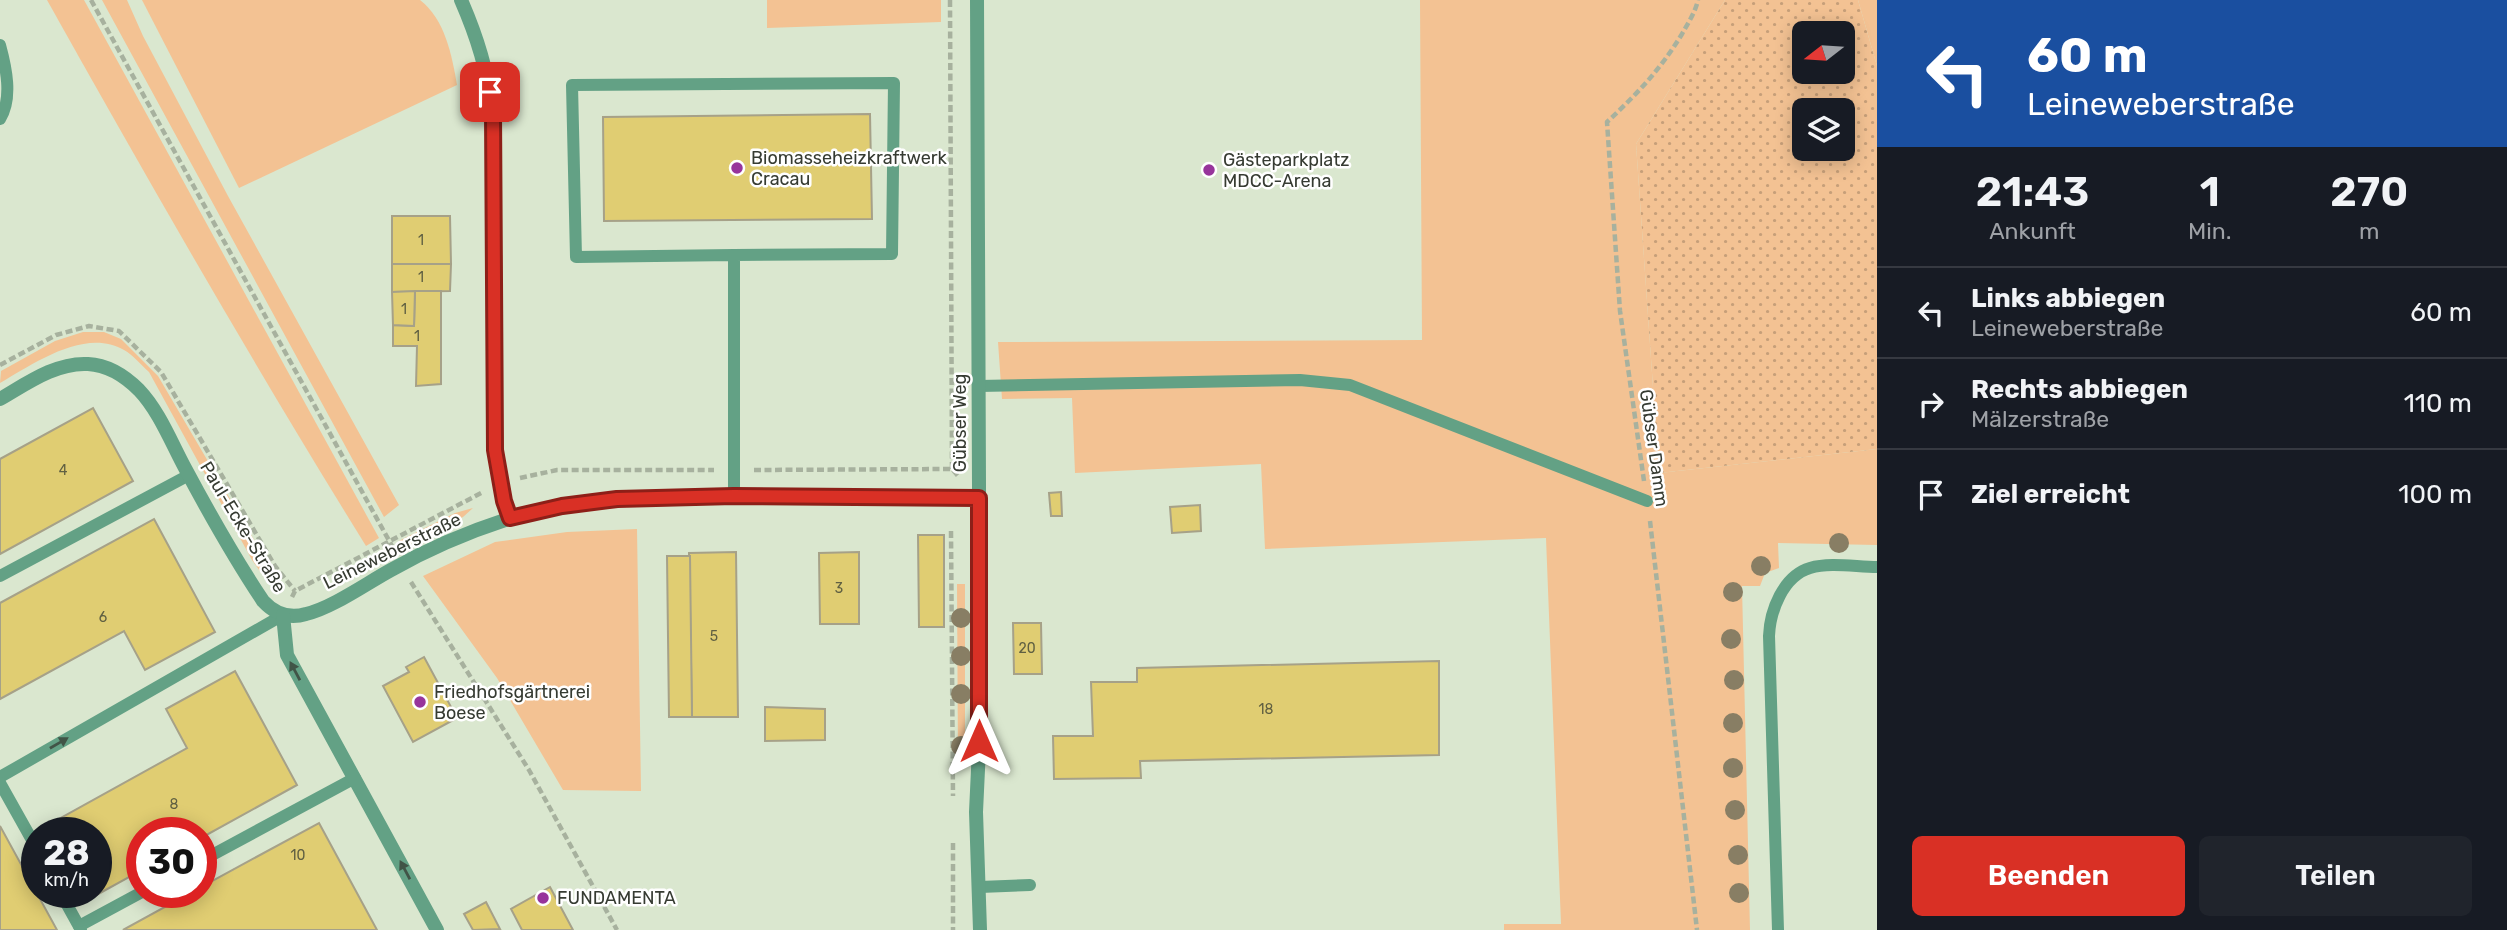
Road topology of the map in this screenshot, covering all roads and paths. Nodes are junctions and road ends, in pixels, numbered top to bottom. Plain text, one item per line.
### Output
1 (90, 0) edge
2 (461, 0) edge
3 (950, 0) edge
4 (977, 0) edge
5 (1698, 0) edge
6 (0, 45) edge
7 (0, 119) edge
8 (734, 255) junction
9 (979, 386) junction
10 (0, 399) edge
11 (951, 469) dead end
12 (189, 475) junction
13 (734, 496) junction
14 (979, 498) junction
15 (1647, 501) junction
16 (510, 518) junction
17 (951, 531) dead end
18 (401, 564) junction
19 (1877, 567) edge
20 (0, 576) edge
21 (283, 615) junction
22 (0, 776) edge
23 (355, 778) junction
24 (0, 783) edge
25 (953, 806) dead end
26 (21, 820) edge
27 (953, 834) dead end
28 (217, 852) edge
29 (1030, 885) dead end
30 (980, 887) junction
31 (126, 901) edge
32 (69, 908) edge
33 (80, 928) edge
34 (436, 930) edge
35 (617, 930) edge
36 (953, 930) edge
37 (980, 930) edge
38 (1697, 930) edge
39 (1778, 930) edge

1 - 18 path
2 - 16 street
3 - 11 path, Gübser Weg
4 - 9 street, Gübser Weg
5 - 15 path, Gübser Damm
6 - 7 lane
8 - 8 lane
8 - 13 lane
9 - 14 street, Gübser Weg
9 - 15 lane
10 - 12 street, Paul-Ecke-Straße
12 - 20 lane
12 - 21 street, Paul-Ecke-Straße
13 - 14 street, Leineweberstraße
13 - 16 street, Leineweberstraße
14 - 30 street, Gübser Weg
15 - 38 path, Gübser Damm
16 - 18 street, Leineweberstraße
17 - 25 path
18 - 21 street, Leineweberstraße
18 - 35 path
19 - 39 lane
22 -> 21 lane
23 -> 21 street, Paul-Ecke-Straße
23 - 28 lane
34 -> 23 street, Paul-Ecke-Straße
24 - 26 lane
27 - 36 path
29 - 30 lane
30 - 37 street, Gübser Weg
31 - 33 lane
32 - 33 lane

